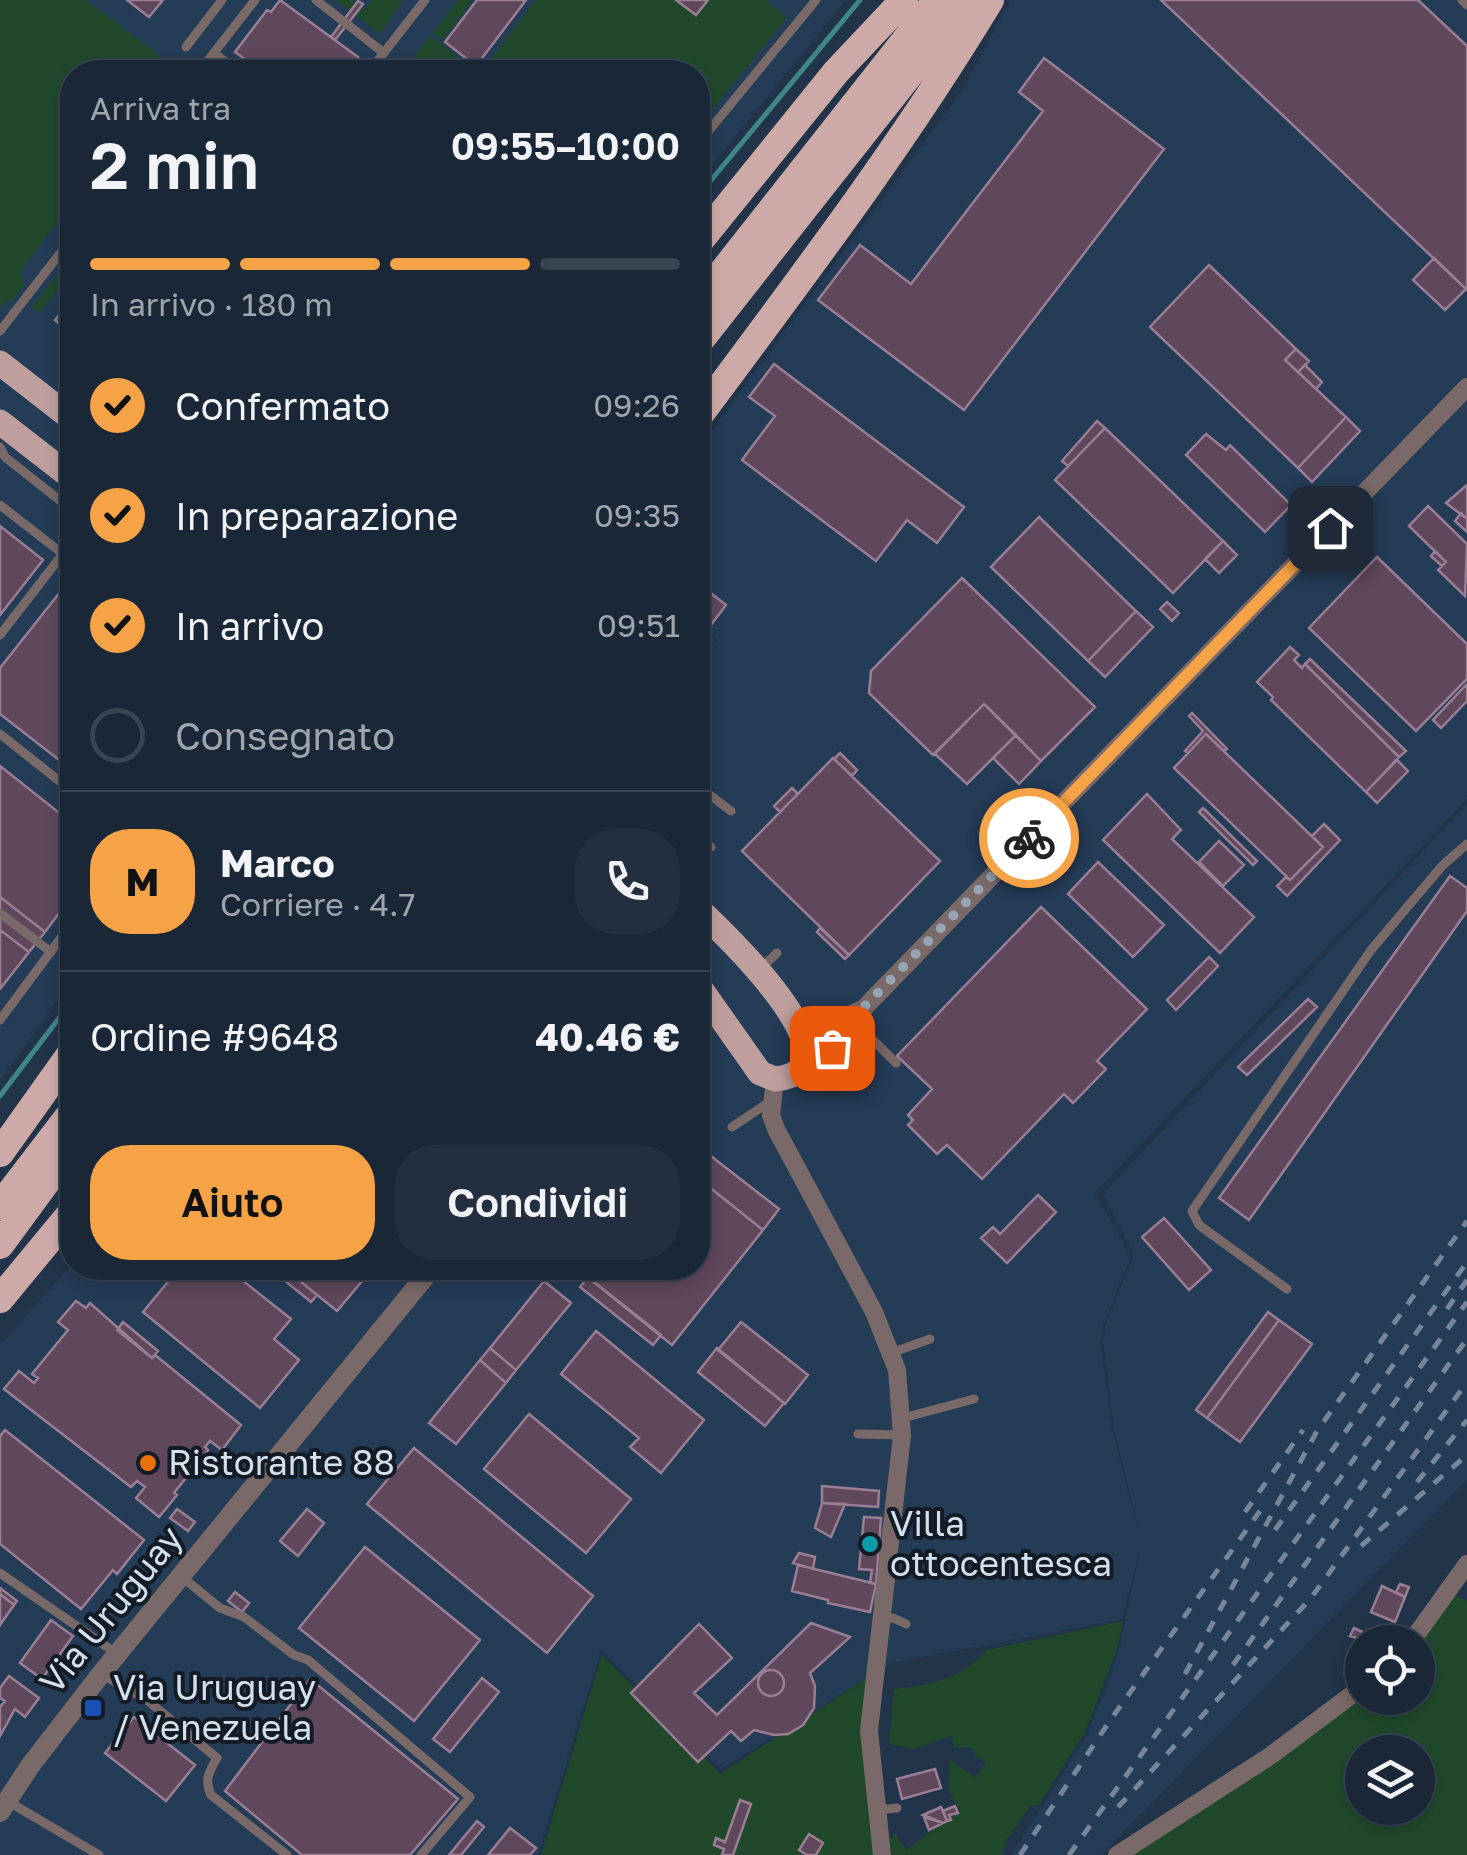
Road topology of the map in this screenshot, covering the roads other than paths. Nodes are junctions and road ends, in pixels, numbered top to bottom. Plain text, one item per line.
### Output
1 (222, 0) edge
2 (255, 0) edge
3 (316, 0) edge
4 (425, 0) edge
5 (816, 0) edge
6 (904, 0) edge
7 (937, 0) edge
8 (968, 0) edge
9 (990, 0) edge
10 (186, 47) dead end
11 (214, 53) junction
12 (384, 53) junction
13 (208, 60) edge
14 (223, 60) edge
15 (378, 60) edge
16 (710, 129) edge
17 (710, 228) edge
18 (60, 254) edge
19 (710, 288) edge
20 (710, 327) edge
21 (0, 331) edge
22 (0, 363) edge
23 (1467, 387) edge
24 (710, 401) edge
25 (60, 410) edge
26 (0, 422) edge
27 (0, 448) edge
28 (60, 463) edge
29 (60, 501) edge
30 (0, 505) edge
31 (60, 551) edge
32 (60, 566) edge
33 (0, 635) edge
34 (0, 734) edge
35 (60, 782) edge
36 (710, 795) edge
37 (731, 811) dead end
38 (1467, 844) edge
39 (0, 913) edge
40 (710, 922) edge
41 (60, 939) edge
42 (51, 952) junction
43 (777, 953) dead end
44 (757, 972) junction
45 (710, 1000) edge
46 (710, 1014) edge
47 (856, 1015) junction
48 (794, 1017) junction
49 (0, 1020) edge
50 (722, 1023) junction
51 (896, 1063) dead end
52 (60, 1069) edge
53 (781, 1083) junction
54 (732, 1127) dead end
55 (60, 1128) edge
56 (0, 1153) edge
57 (60, 1164) edge
58 (0, 1206) edge
59 (60, 1226) edge
60 (0, 1245) edge
61 (422, 1280) edge
62 (1287, 1288) dead end
63 (0, 1299) edge
64 (930, 1339) dead end
65 (891, 1353) junction
66 (974, 1398) dead end
67 (902, 1427) junction
68 (858, 1434) dead end
69 (1467, 1564) edge
70 (0, 1572) edge
71 (180, 1576) junction
72 (881, 1621) junction
73 (906, 1624) dead end
74 (1423, 1625) edge
75 (117, 1654) junction
76 (101, 1674) junction
77 (1345, 1700) edge
78 (4, 1806) edge
79 (897, 1808) dead end
80 (877, 1810) junction
81 (99, 1855) edge
82 (287, 1855) edge
83 (422, 1855) edge
84 (882, 1855) edge
85 (1117, 1855) edge

1 - 10 lane
2 - 11 lane
3 - 12 lane
4 - 12 lane
5 - 16 lane
6 - 17 highway
7 - 19 highway
8 - 20 highway
9 - 24 highway
11 - 13 lane
11 - 14 lane
12 - 15 lane
18 - 21 lane
22 - 25 main road
23 - 47 street
26 - 28 main road
27 - 29 lane
30 - 31 lane
32 - 33 lane
34 - 35 lane
36 - 37 lane
38 - 62 lane
39 - 42 lane
40 - 44 main road
41 - 42 lane
42 - 49 lane
43 - 44 lane
44 - 48 main road
45 - 50 main road
46 - 50 street
47 - 48 street
47 - 51 lane
47 - 53 street
48 - 53 main road
50 - 53 main road
52 - 56 highway
53 - 54 lane
53 - 65 street
55 - 58 highway
57 - 60 highway
59 - 63 highway
61 - 71 street, Via Uruguay
64 - 65 lane
65 - 67 street
66 - 67 lane
67 - 68 lane
67 - 72 street
69 - 74 street
70 - 75 lane
71 - 75 street, Via Uruguay
71 - 83 lane
72 - 73 lane
72 - 80 street
75 - 76 street, Via Uruguay
76 - 78 street, Via Uruguay
76 - 82 lane
77 - 85 street
78 - 81 lane
79 - 80 lane
80 - 84 street

